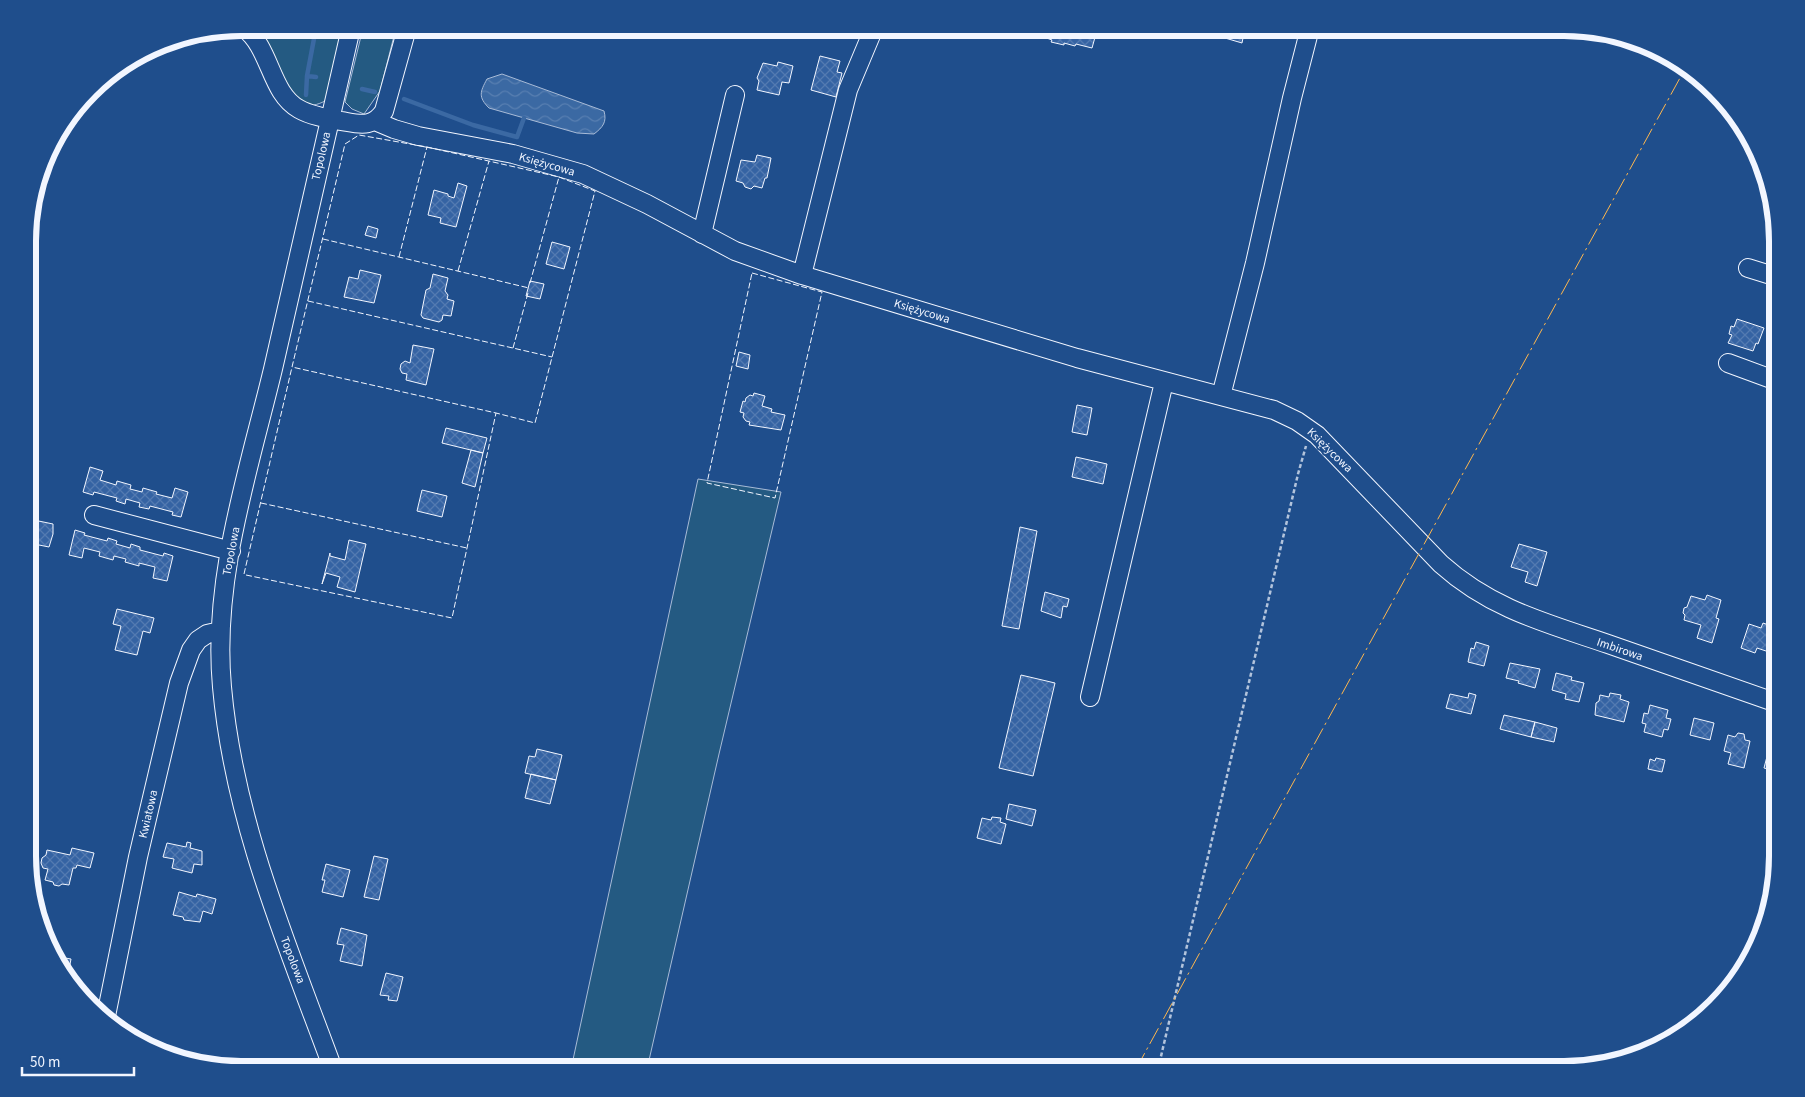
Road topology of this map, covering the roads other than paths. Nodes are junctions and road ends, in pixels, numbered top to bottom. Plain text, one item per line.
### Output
1 (253, 36) edge
2 (349, 36) edge
3 (404, 36) edge
4 (870, 36) edge
5 (1308, 36) edge
6 (735, 95) dead end
7 (330, 118) junction
8 (375, 121) junction
9 (702, 234) junction
10 (1748, 268) dead end
11 (802, 275) junction
12 (1769, 275) edge
13 (1728, 363) dead end
14 (1769, 379) edge
15 (1164, 382) junction
16 (1221, 396) junction
17 (94, 515) dead end
18 (231, 551) junction
19 (1468, 586) joint
20 (220, 630) junction
21 (1090, 697) dead end
22 (1769, 700) edge
23 (107, 1011) edge
24 (331, 1061) edge

1 - 7 street, Księżycowa
2 - 7 street, Topolowa
3 - 8 street
4 - 11 street
5 - 16 street
6 - 9 street
7 - 8 street, Księżycowa
7 - 18 street, Topolowa
8 - 9 street, Księżycowa
9 - 11 street, Księżycowa
10 - 12 street
11 - 15 street, Księżycowa
13 - 14 street
15 - 16 street, Księżycowa
15 - 21 street
16 - 19 street, Księżycowa
17 - 18 street
18 - 20 street, Topolowa
19 - 22 street, Imbirowa
20 - 23 street, Kwiatowa
20 - 24 street, Topolowa

